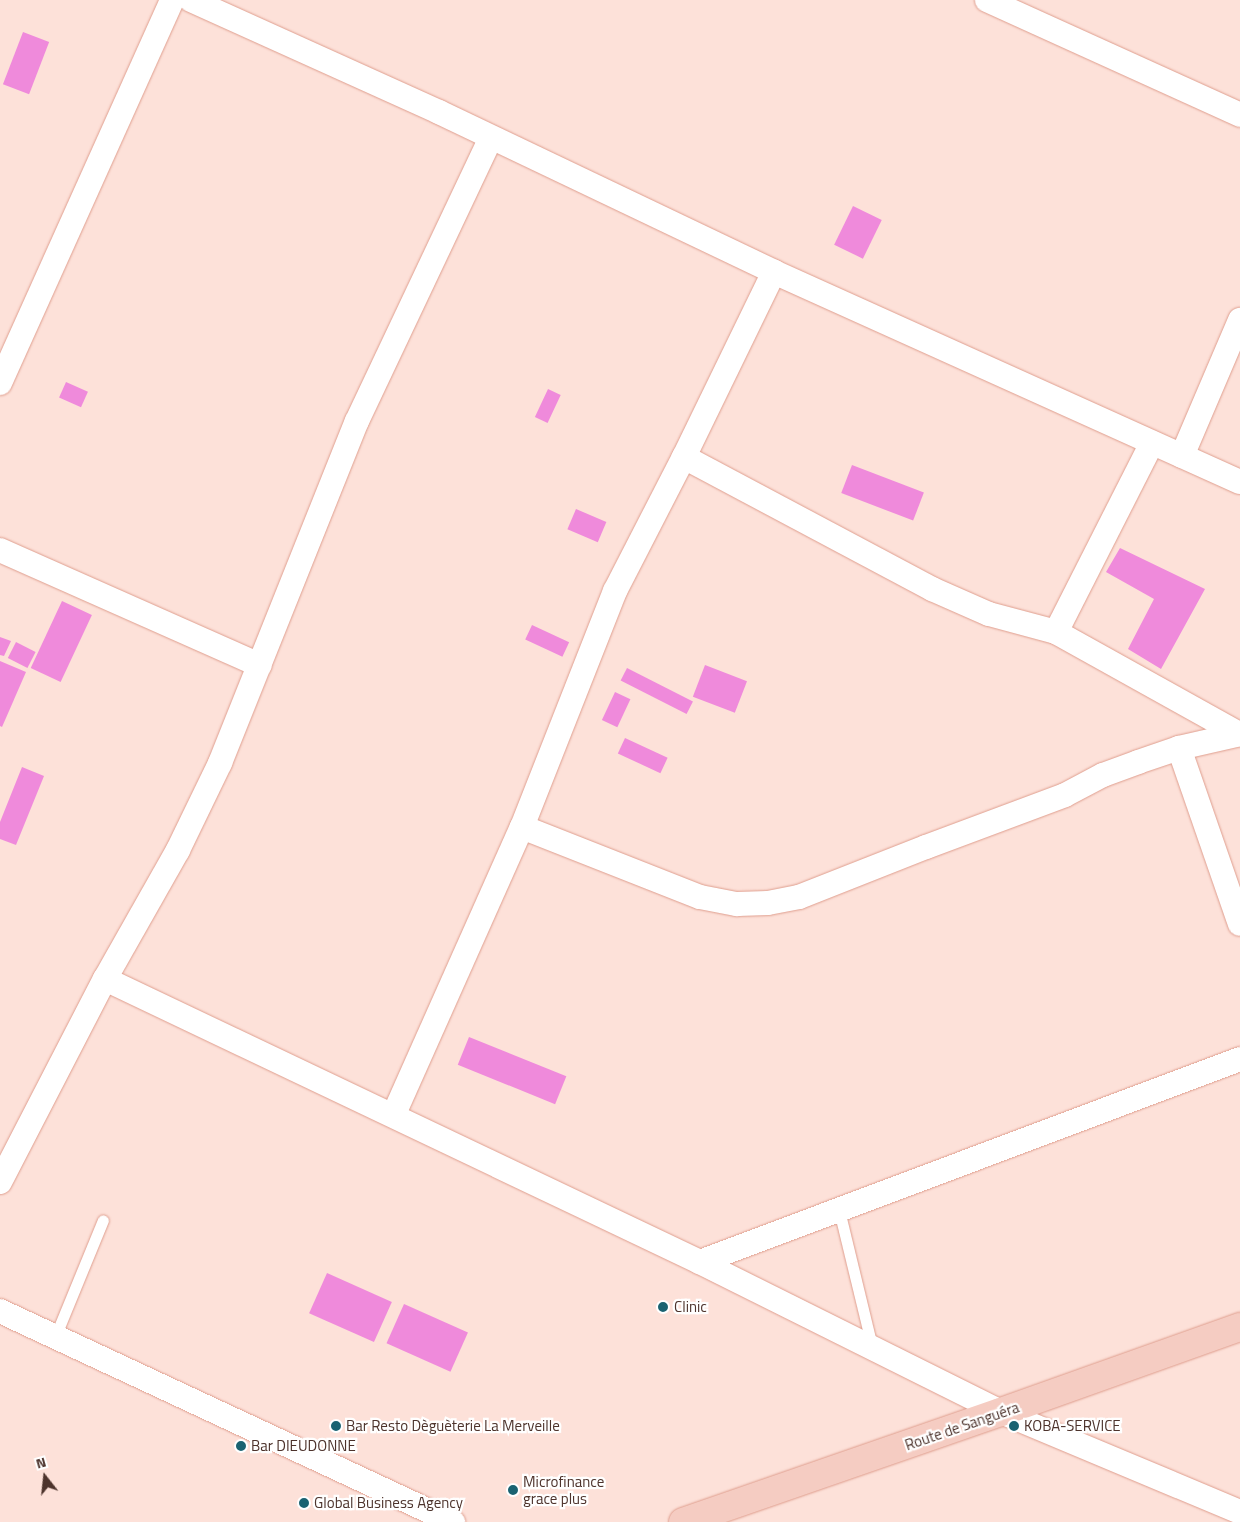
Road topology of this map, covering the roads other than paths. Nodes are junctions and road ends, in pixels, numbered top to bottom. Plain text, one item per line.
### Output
1 (172, 0) edge
2 (191, 0) edge
3 (987, 0) edge
4 (1240, 116) edge
5 (490, 138) junction
6 (774, 272) junction
7 (1240, 320) edge
8 (0, 383) edge
9 (1152, 443) junction
10 (1182, 456) junction
11 (684, 457) junction
12 (1240, 482) edge
13 (0, 550) edge
14 (1056, 632) junction
15 (260, 665) junction
16 (1239, 734) edge
17 (1179, 748) junction
18 (522, 827) junction
19 (1240, 924) edge
20 (104, 979) junction
21 (1240, 1059) edge
22 (394, 1114) junction
23 (0, 1182) edge
24 (839, 1210) junction
25 (103, 1220) dead end
26 (700, 1262) junction
27 (0, 1311) edge
28 (1240, 1327) edge
29 (55, 1337) junction
30 (872, 1348) junction
31 (1001, 1412) junction
32 (1240, 1512) edge
33 (452, 1522) edge
34 (683, 1522) edge

1 - 8 street
2 - 5 street
3 - 4 street
5 - 6 street
5 - 15 street
6 - 9 street
6 - 11 street
7 - 10 street
9 - 10 street
9 - 14 street
10 - 12 street
11 - 14 street
11 - 18 street
13 - 15 street
14 - 16 street
15 - 20 street
16 - 17 street
17 - 18 street
17 - 19 street
18 - 22 street
20 - 22 street
20 - 23 street
21 - 24 street
22 - 26 street
24 - 26 street
24 - 30 lane
25 - 29 lane
26 - 30 street
27 - 29 street
28 - 31 street, Route de Sanguéra
29 - 33 street
30 - 31 street
31 - 32 street
31 - 34 street, Route de Sanguéra

